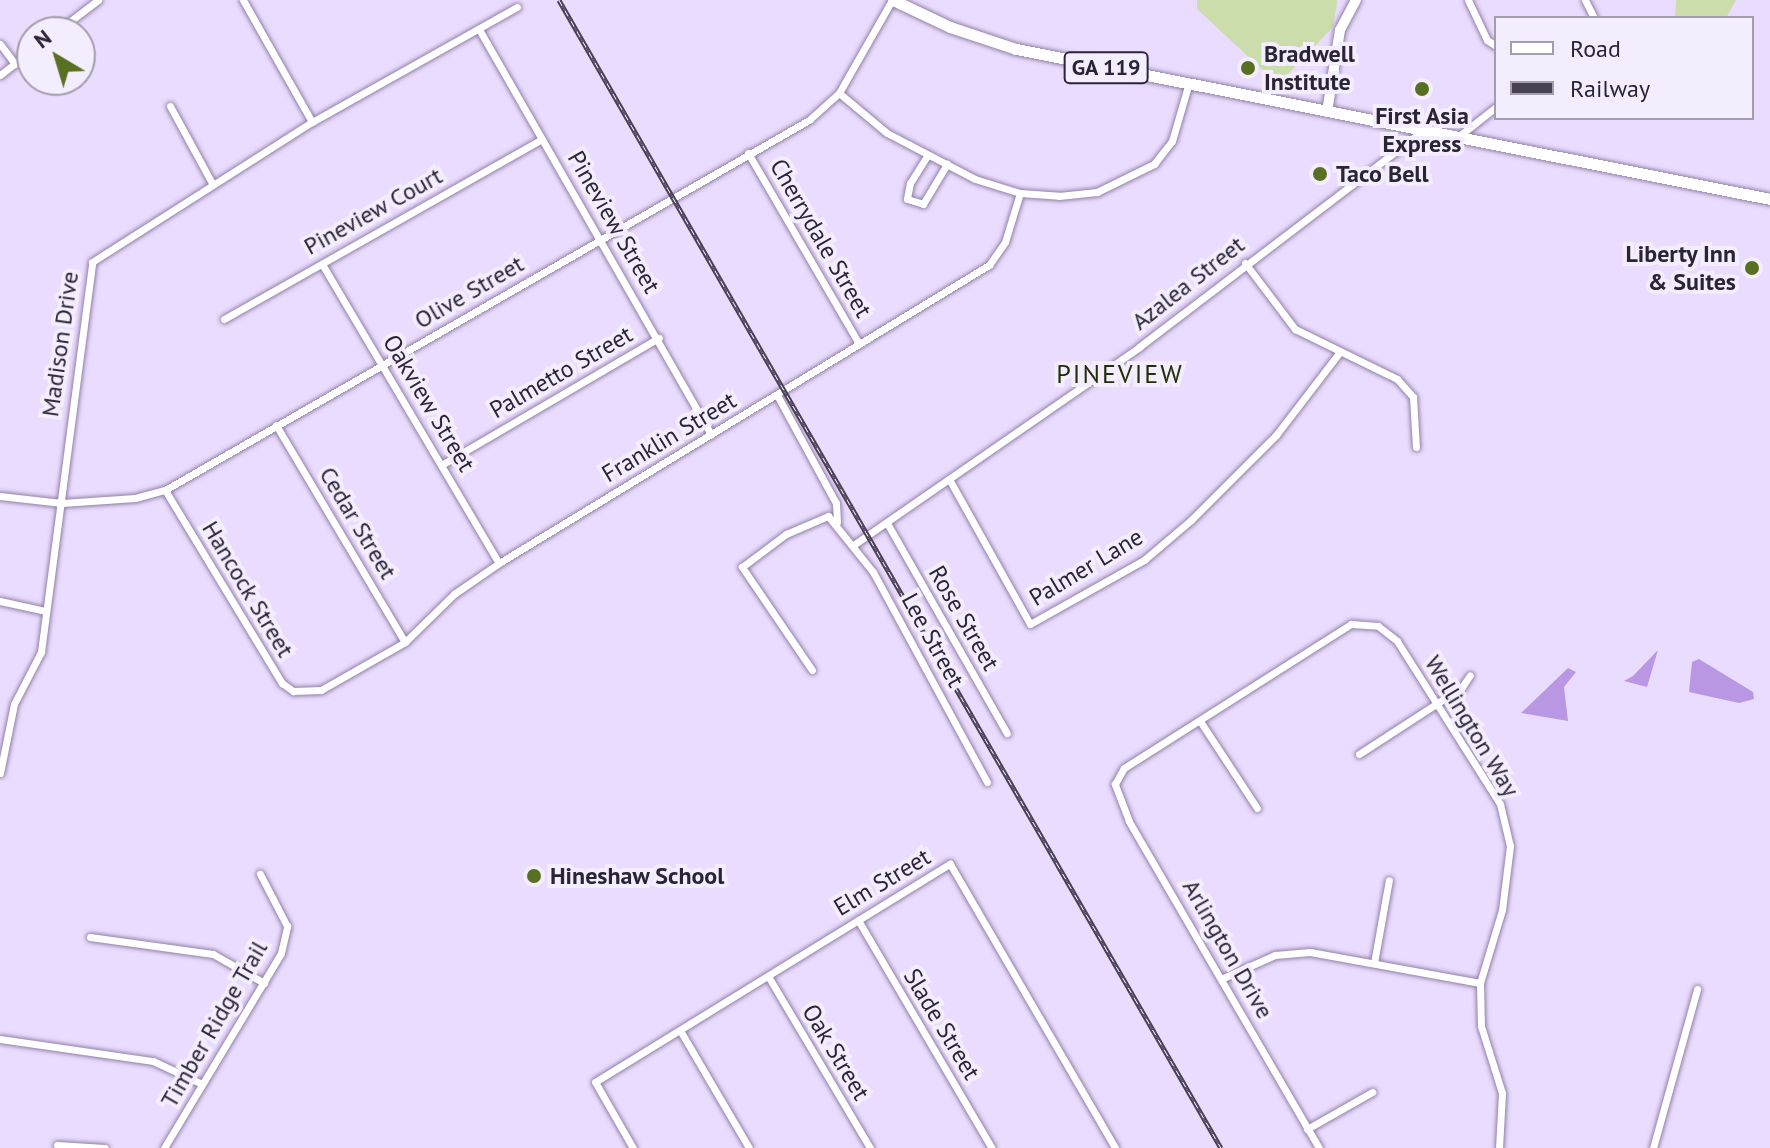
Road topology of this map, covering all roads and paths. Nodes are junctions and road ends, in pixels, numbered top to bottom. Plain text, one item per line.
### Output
1 (98, 0) edge
2 (243, 0) edge
3 (892, 0) edge
4 (1356, 0) edge
5 (1468, 0) edge
6 (517, 7) dead end
7 (77, 16) edge
8 (480, 31) junction
9 (0, 44) edge
10 (1494, 45) edge
11 (15, 64) joint
12 (0, 75) edge
13 (1188, 86) junction
14 (839, 93) junction
15 (170, 106) dead end
16 (1494, 109) edge
17 (1327, 112) junction
18 (312, 122) junction
19 (1423, 131) junction
20 (1457, 138) junction
21 (542, 139) junction
22 (748, 153) junction
23 (927, 156) junction
24 (947, 164) junction
25 (212, 183) junction
26 (1020, 193) junction
27 (1770, 199) edge
28 (600, 239) junction
29 (1245, 263) junction
30 (322, 264) junction
31 (224, 319) dead end
32 (659, 338) junction
33 (859, 344) junction
34 (1339, 353) junction
35 (383, 365) junction
36 (777, 395) junction
37 (276, 425) junction
38 (711, 434) junction
39 (1416, 447) dead end
40 (443, 464) junction
41 (949, 479) junction
42 (165, 490) junction
43 (0, 496) edge
44 (62, 503) junction
45 (837, 522) junction
46 (887, 523) junction
47 (855, 544) junction
48 (499, 563) junction
49 (0, 601) edge
50 (45, 611) junction
51 (405, 642) junction
52 (812, 670) dead end
53 (1470, 675) dead end
54 (309, 691) joint
55 (1438, 704) junction
56 (1200, 721) junction
57 (1007, 733) dead end
58 (1359, 754) dead end
59 (1124, 768) joint
60 (0, 773) edge
61 (987, 782) dead end
62 (1257, 808) dead end
63 (260, 874) dead end
64 (1389, 880) dead end
65 (858, 920) junction
66 (90, 937) dead end
67 (1374, 963) junction
68 (768, 976) junction
69 (1221, 979) junction
70 (264, 983) junction
71 (1480, 983) junction
72 (1697, 989) dead end
73 (681, 1032) junction
74 (0, 1039) edge
75 (202, 1084) junction
76 (1372, 1092) dead end
77 (1307, 1129) junction
78 (57, 1145) dead end
79 (105, 1148) edge
80 (164, 1148) edge
81 (633, 1148) edge
82 (749, 1148) edge
83 (870, 1148) edge
84 (992, 1148) edge
85 (1115, 1148) edge
86 (1319, 1148) edge
87 (1499, 1148) edge
88 (1653, 1148) edge

1 - 7 street
2 - 18 street
3 - 13 main road, GA 119
3 - 14 street, Olive Street
4 - 17 street
5 - 10 street
6 - 8 street, Madison Drive
8 - 18 street, Madison Drive
8 - 21 street, Pineview Street
9 - 11 street
11 - 12 street
13 - 17 main road, GA 119
13 - 26 street
14 - 22 street, Olive Street
14 - 23 street
15 - 25 street
16 - 20 street
17 - 19 main road, GA 119
18 - 25 street, Madison Drive
19 - 20 main road, GA 119
19 - 29 street, Azalea Street
20 - 27 main road, GA 119
21 - 28 street, Pineview Street
21 - 30 street, Pineview Court
22 - 28 street, Olive Street
22 - 33 street, Cherrydale Street
23 - 24 street
23 - 24 street
24 - 26 street
25 - 44 street, Madison Drive
26 - 33 street, Franklin Street
28 - 32 street, Pineview Street
28 - 35 street, Olive Street
29 - 34 street
29 - 41 street, Azalea Street
30 - 31 street, Pineview Court
30 - 35 street, Oakview Street
32 - 38 street, Pineview Street
32 - 40 street, Palmetto Street
33 - 36 street, Franklin Street
34 - 39 street
34 - 41 street, Palmer Lane
35 - 37 street, Olive Street
35 - 40 street, Oakview Street
36 - 38 street, Franklin Street
36 - 45 street, Lee Street
37 - 42 street, Olive Street
37 - 51 street, Cedar Street
38 - 48 street, Franklin Street
40 - 48 street, Oakview Street
41 - 46 street, Azalea Street
42 - 44 street, Olive Street
42 - 54 street, Hancock Street
43 - 44 street, Olive Street
44 - 50 street, Madison Drive
45 - 47 street, Lee Street
45 - 52 street
46 - 47 street, Azalea Street
46 - 57 street, Rose Street
47 - 61 street, Lee Street
48 - 51 street, Franklin Street
49 - 50 street
50 - 60 street, Madison Drive
51 - 54 street, Franklin Street
53 - 55 street
55 - 56 street, Wellington Way
55 - 58 street
55 - 71 street, Wellington Way
56 - 59 street, Wellington Way
56 - 62 street
59 - 69 street, Arlington Drive
63 - 70 street, Timber Ridge Trail
64 - 67 street
65 - 68 street, Elm Street
65 - 84 street, Slade Street
65 - 85 street, Elm Street
66 - 70 street
67 - 69 street
67 - 71 street
68 - 73 street, Elm Street
68 - 83 street, Oak Street
69 - 77 street, Arlington Drive
70 - 75 street, Timber Ridge Trail
71 - 87 street, Wellington Way
72 - 88 street
73 - 81 street, Elm Street
73 - 82 street
74 - 75 street
75 - 80 street, Timber Ridge Trail
76 - 77 street
77 - 86 street, Arlington Drive
78 - 79 street

